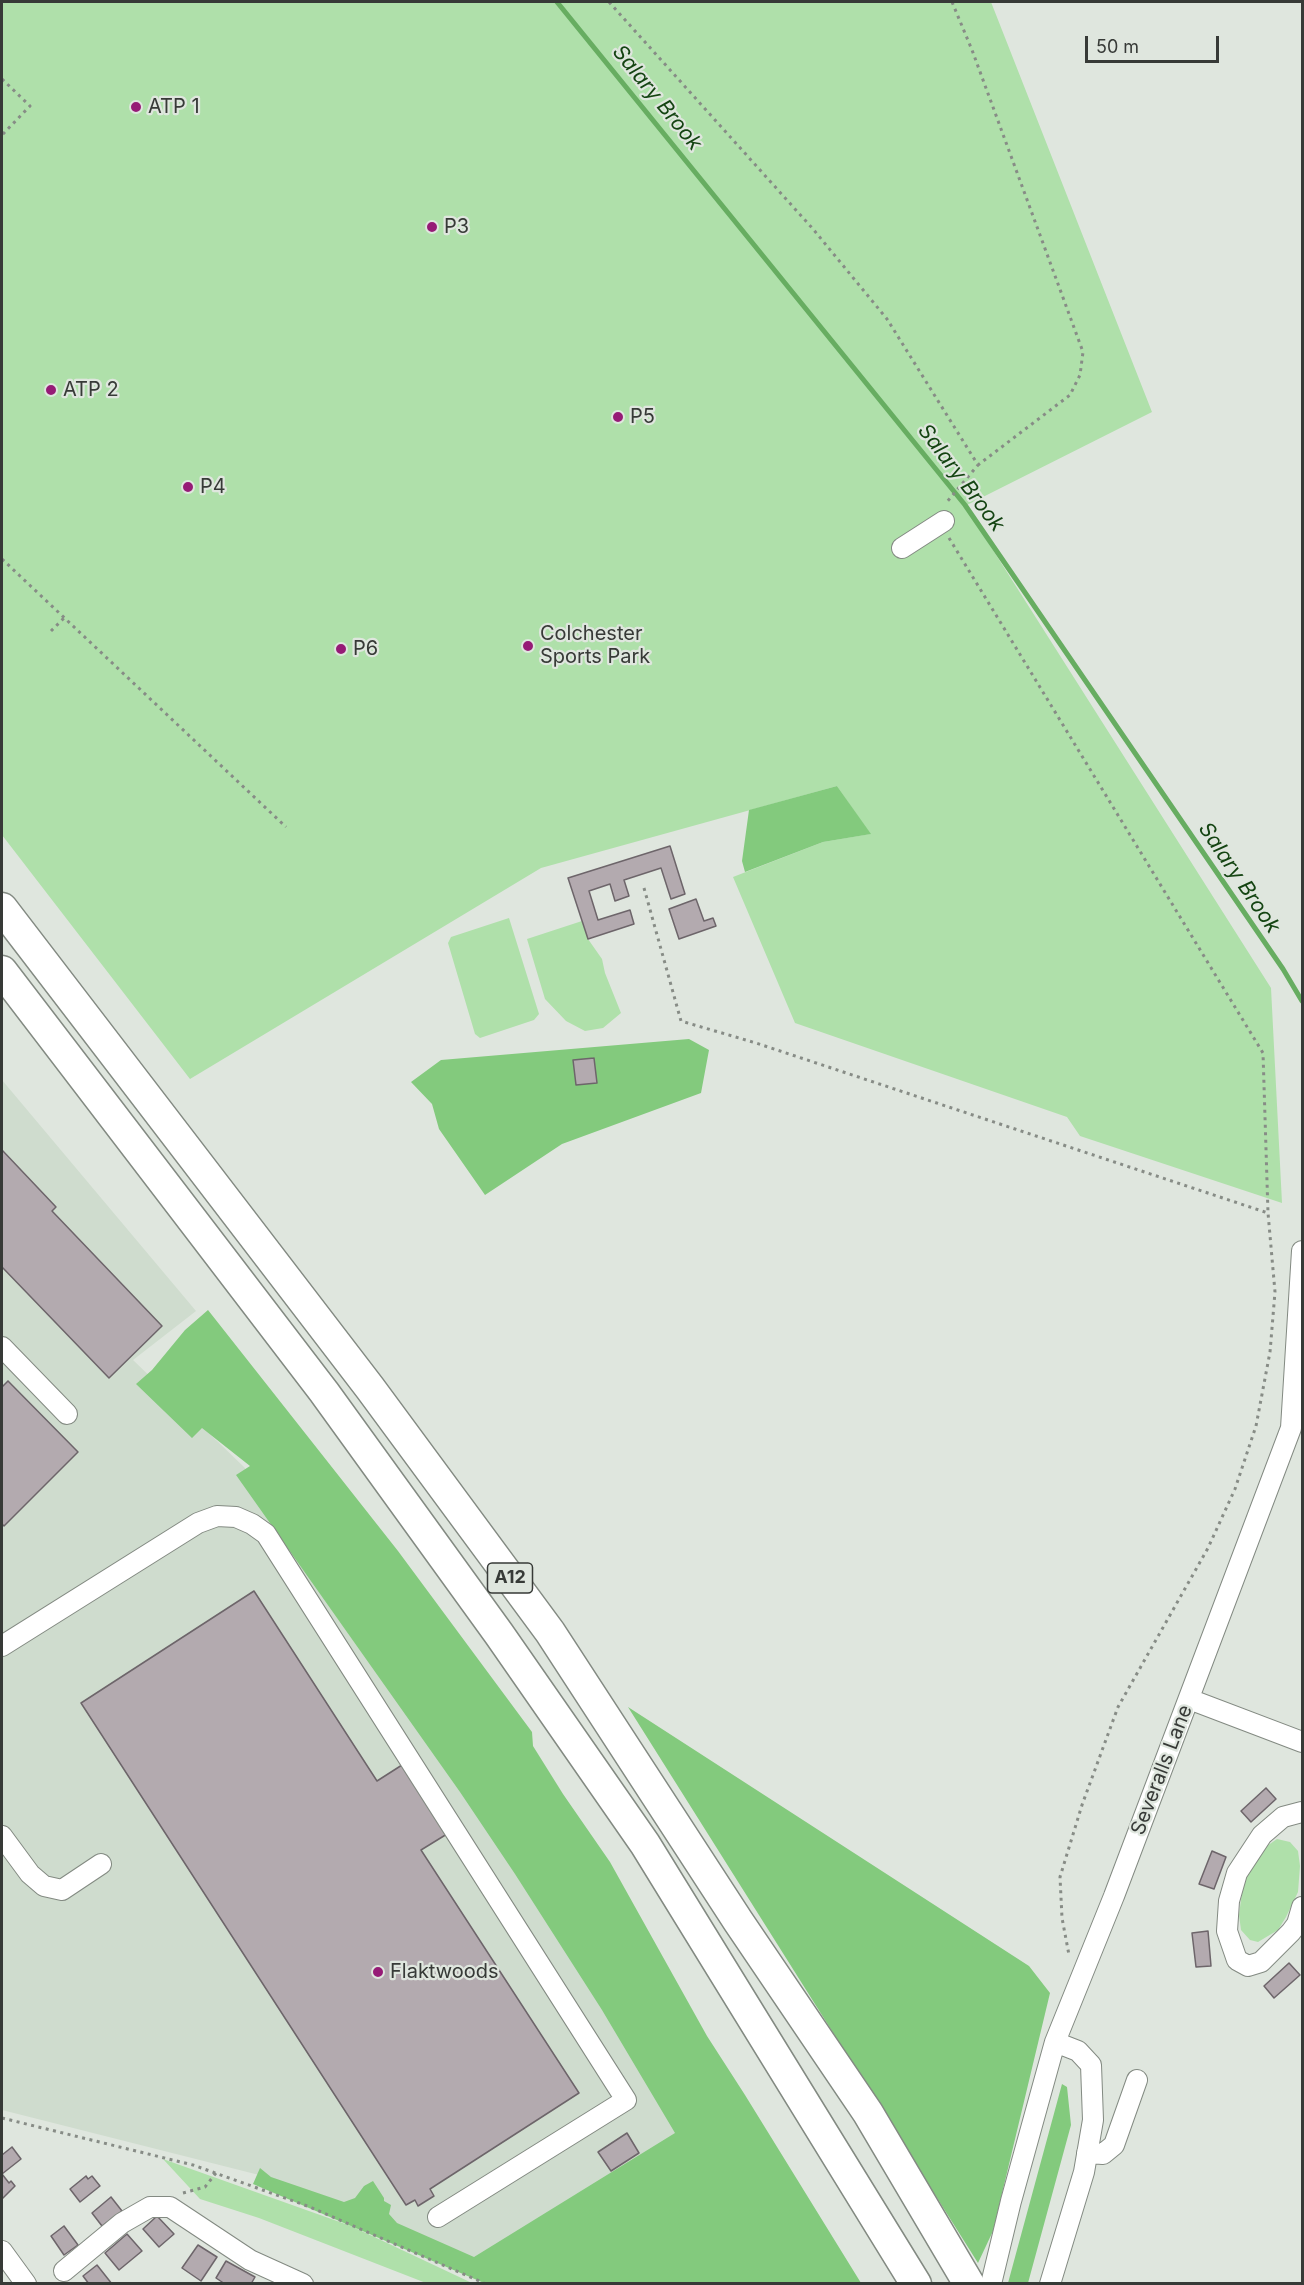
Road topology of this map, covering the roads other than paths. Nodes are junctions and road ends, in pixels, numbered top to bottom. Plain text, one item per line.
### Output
1 (945, 511) road end
2 (902, 548) dead end
3 (2, 908) edge
4 (2, 971) edge
5 (1302, 1251) edge
6 (2, 1347) edge
7 (67, 1414) dead end
8 (2, 1646) edge
9 (1189, 1699) junction
10 (1302, 1742) edge
11 (1302, 1812) edge
12 (2, 1836) edge
13 (101, 1864) dead end
14 (1302, 1907) edge
15 (1055, 2042) junction
16 (1137, 2080) dead end
17 (1087, 2153) junction
18 (438, 2217) dead end
19 (2, 2251) edge
20 (64, 2271) dead end
21 (26, 2283) edge
22 (303, 2283) edge
23 (916, 2283) edge
24 (969, 2283) edge
25 (991, 2283) edge
26 (1050, 2283) edge

1 - 2 street
3 - 24 highway, A12
4 - 23 highway, A12
5 - 9 street, Severalls Lane
6 - 7 street
8 - 18 street
9 - 10 street
9 - 15 street, Severalls Lane
11 - 14 street
12 - 13 street
15 - 17 street
15 - 25 street, Severalls Lane
16 - 17 street
17 - 26 street
19 - 21 street
20 - 22 street

